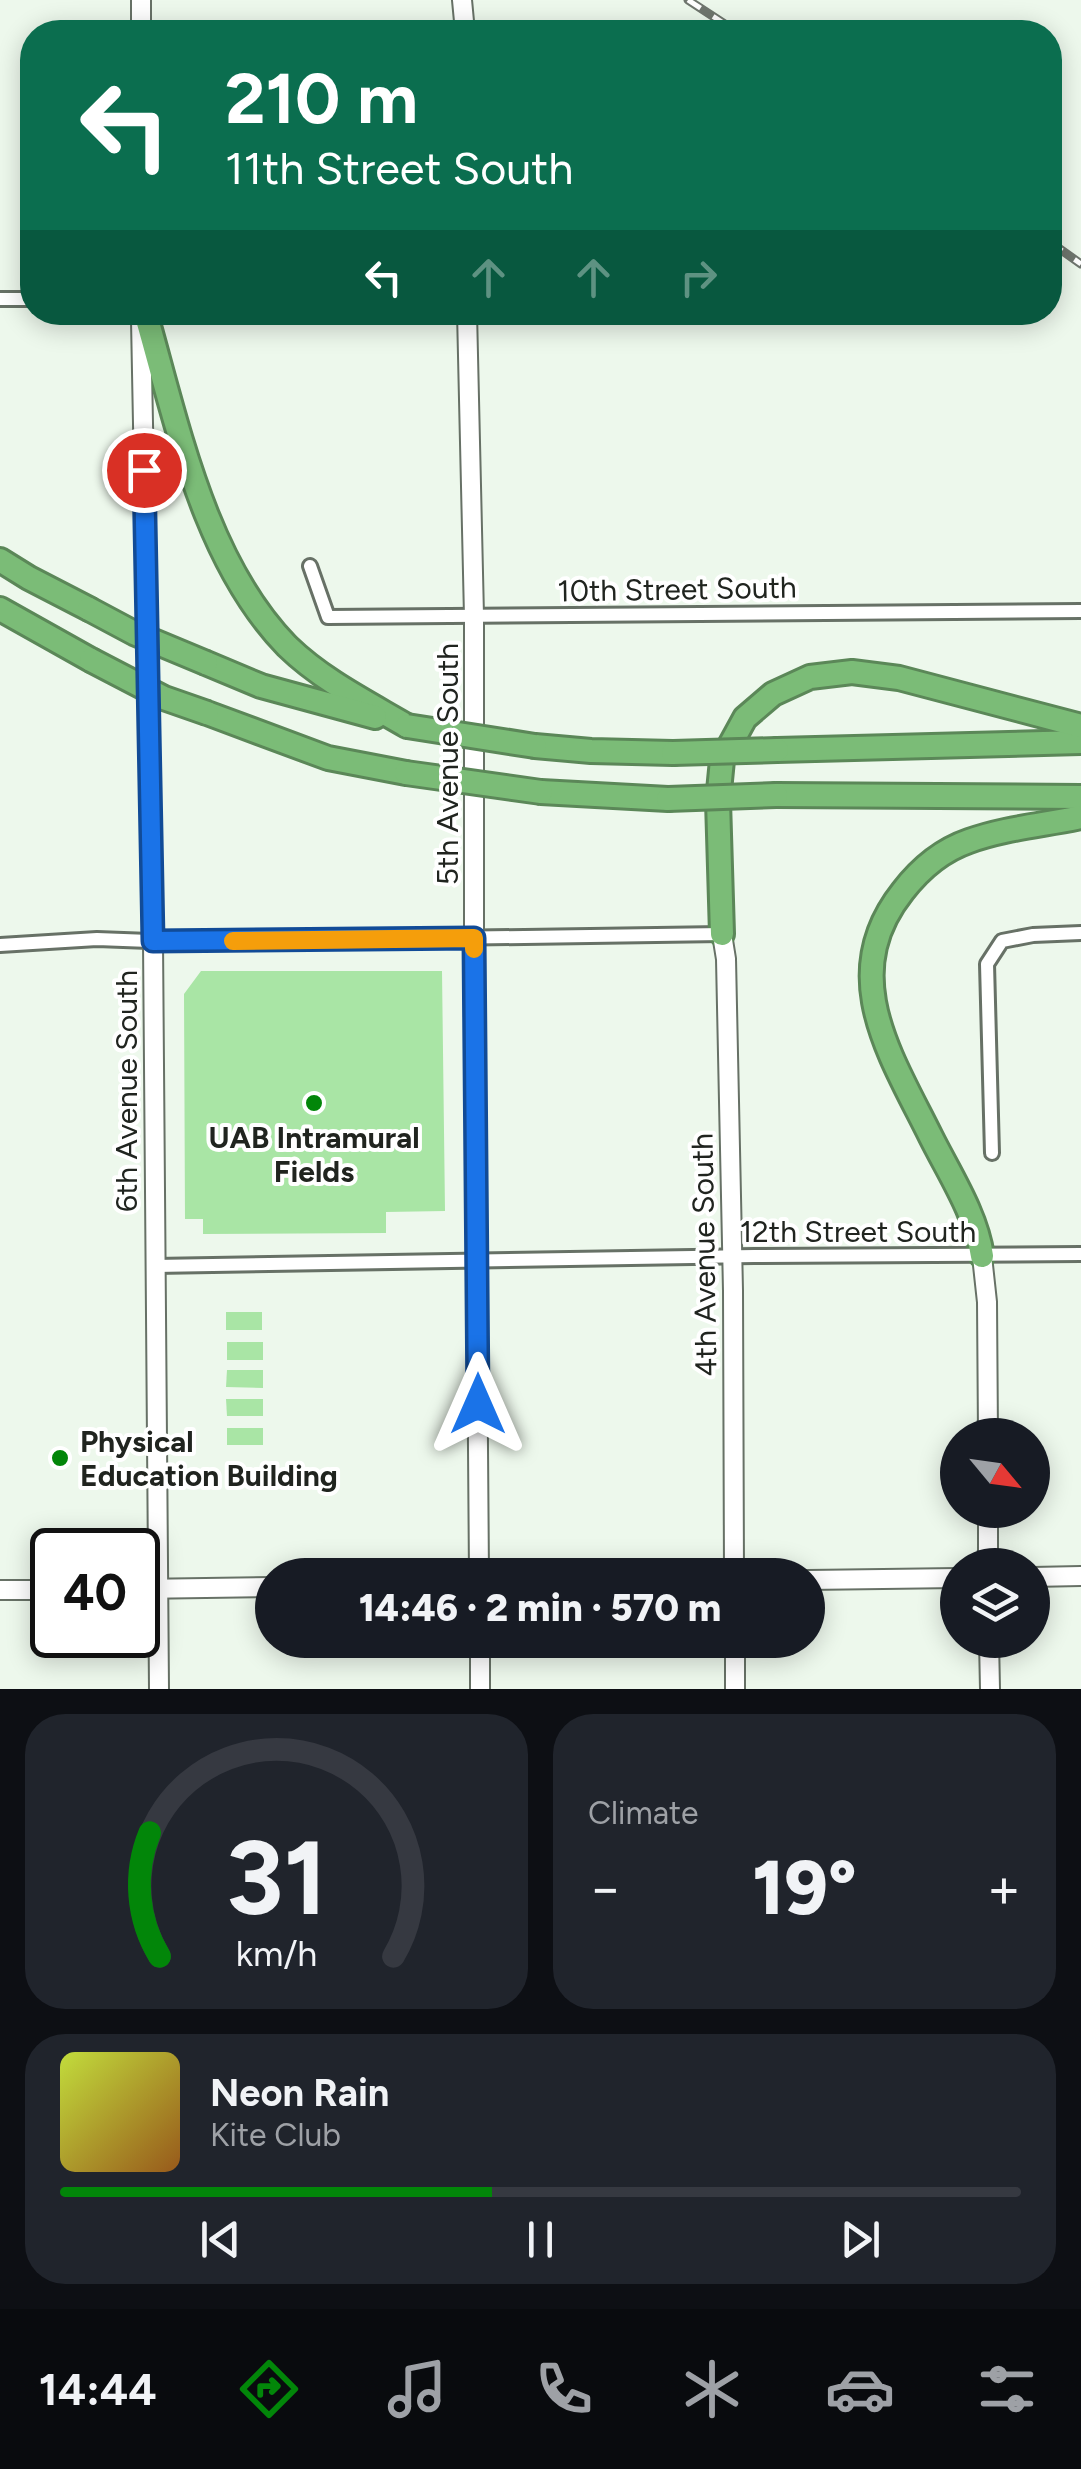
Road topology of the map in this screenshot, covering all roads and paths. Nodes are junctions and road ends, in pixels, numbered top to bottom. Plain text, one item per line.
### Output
1 (143, 325) edge
2 (147, 325) edge
3 (467, 325) edge
4 (0, 560) edge
5 (310, 566) dead end
6 (0, 608) edge
7 (1081, 611) edge
8 (474, 616) junction
9 (0, 624) edge
10 (91, 660) junction
11 (408, 726) junction
12 (1081, 726) edge
13 (1081, 742) edge
14 (1081, 797) edge
15 (1081, 817) edge
16 (722, 934) junction
17 (1081, 934) edge
18 (474, 938) junction
19 (153, 941) junction
20 (0, 945) edge
21 (992, 1153) dead end
22 (1081, 1254) edge
23 (982, 1256) junction
24 (732, 1257) junction
25 (476, 1260) junction
26 (155, 1266) junction
27 (988, 1418) edge
28 (157, 1528) edge
29 (479, 1558) edge
30 (734, 1558) edge
31 (1081, 1576) edge
32 (1050, 1577) edge
33 (940, 1578) edge
34 (825, 1580) edge
35 (255, 1587) edge
36 (160, 1589) edge
37 (0, 1590) edge
38 (30, 1590) edge
39 (159, 1658) edge
40 (480, 1658) edge
41 (735, 1658) edge
42 (989, 1658) edge
43 (159, 1689) edge
44 (480, 1689) edge
45 (735, 1689) edge
46 (990, 1689) edge

1 - 19 street, 6th Avenue South
2 - 11 highway
3 - 8 street, 5th Avenue South
4 - 11 highway, bridge
5 - 8 street, 10th Street South
6 - 10 highway
7 - 8 street, 10th Street South
8 - 18 street, 5th Avenue South
9 - 10 highway
10 - 14 highway, bridge
11 - 13 highway, bridge
12 - 16 highway
15 - 23 highway
16 - 18 street
16 - 24 street, 4th Avenue South
17 - 21 street
18 - 19 street
18 - 25 street, 5th Avenue South
19 - 20 street
19 - 26 street, 6th Avenue South
22 - 23 street, 12th Street South
23 - 24 street, 12th Street South
23 - 27 street
24 - 25 street, 12th Street South
24 - 30 street, 4th Avenue South
25 - 26 street, 12th Street South
25 - 29 street, 5th Avenue South
26 - 28 street, 6th Avenue South
31 - 32 street
33 - 34 street
35 - 36 street
37 - 38 street
39 - 43 street, 6th Avenue South
40 - 44 street
41 - 45 street
42 - 46 street

